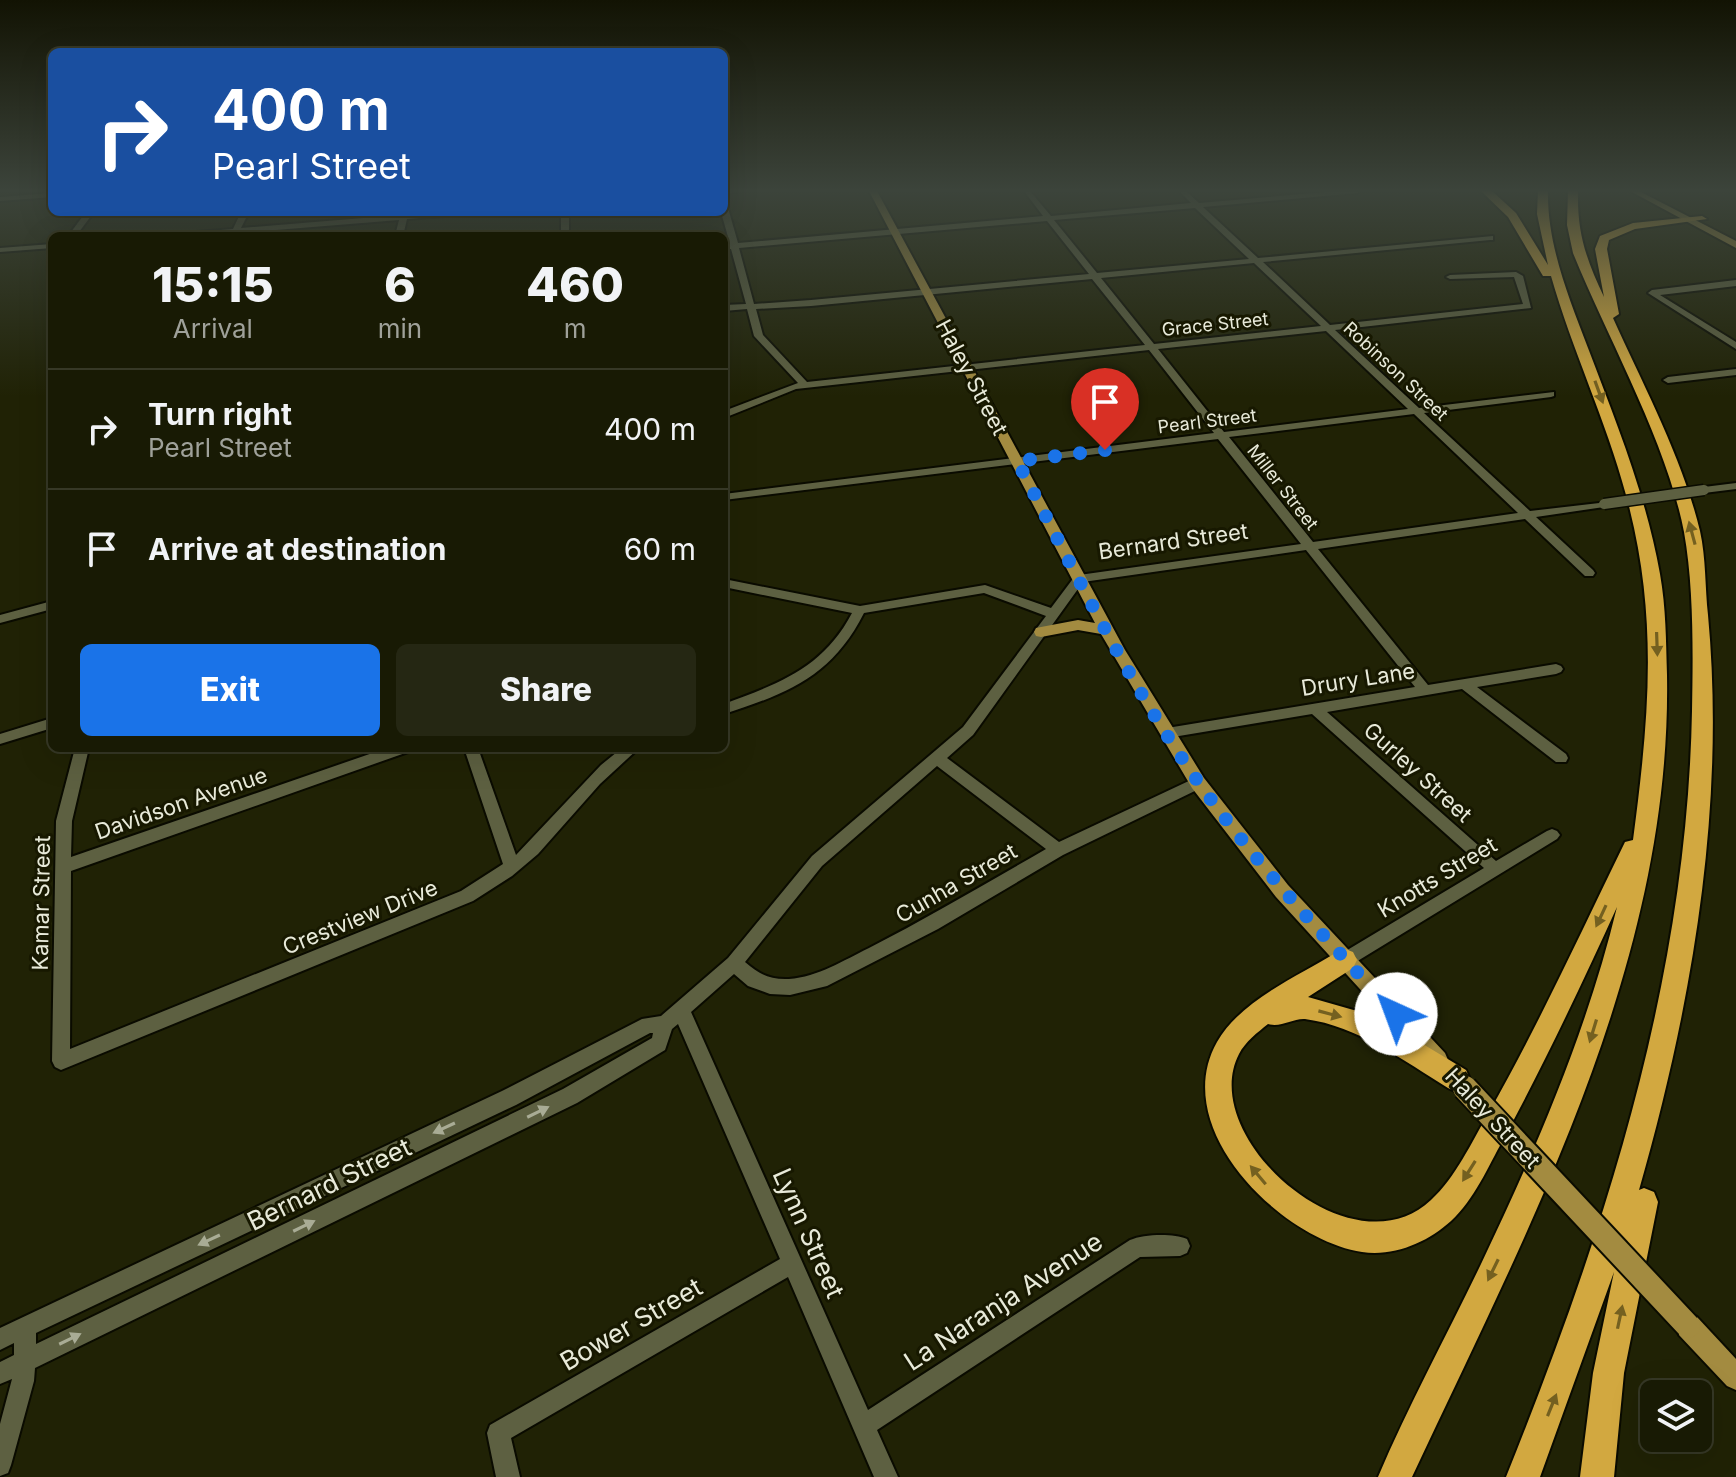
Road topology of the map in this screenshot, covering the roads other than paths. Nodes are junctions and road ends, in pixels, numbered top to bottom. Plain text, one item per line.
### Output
1 (739, 260) edge
2 (910, 260) edge
3 (1083, 260) edge
4 (1255, 260) joint
5 (1539, 260) edge
6 (1552, 260) edge
7 (1582, 260) edge
8 (1603, 260) edge
9 (1094, 274) junction
10 (1450, 277) dead end
11 (1736, 283) edge
12 (928, 293) junction
13 (728, 308) edge
14 (753, 308) junction
15 (1572, 319) junction
16 (1327, 328) junction
17 (1619, 345) junction
18 (1736, 346) edge
19 (1152, 347) junction
20 (968, 368) junction
21 (1735, 373) edge
22 (1668, 380) dead end
23 (805, 385) junction
24 (1551, 394) dead end
25 (728, 404) edge
26 (736, 410) junction
27 (1415, 411) junction
28 (728, 413) edge
29 (1222, 435) junction
30 (1017, 461) junction
31 (1733, 489) edge
32 (728, 497) edge
33 (1525, 515) junction
34 (1310, 546) junction
35 (1589, 573) dead end
36 (1079, 579) junction
37 (728, 584) edge
38 (48, 606) edge
39 (860, 610) junction
40 (1054, 614) junction
41 (0, 619) edge
42 (1106, 630) junction
43 (1041, 632) junction
44 (1556, 669) dead end
45 (1464, 684) junction
46 (1425, 691) junction
47 (728, 708) edge
48 (1314, 708) junction
49 (48, 724) edge
50 (1167, 733) junction
51 (0, 739) edge
52 (81, 752) edge
53 (392, 752) edge
54 (472, 752) edge
55 (626, 752) edge
56 (1561, 758) dead end
57 (938, 759) junction
58 (1198, 783) junction
59 (1646, 820) junction
60 (1552, 835) dead end
61 (1058, 850) junction
62 (63, 867) junction
63 (512, 867) junction
64 (1494, 868) junction
65 (1345, 960) junction
66 (734, 963) junction
67 (674, 1018) junction
68 (1255, 1019) junction
69 (61, 1061) joint
70 (1457, 1079) junction
71 (1664, 1105) junction
72 (1180, 1246) dead end
73 (792, 1263) junction
74 (26, 1327) junction
75 (0, 1339) edge
76 (25, 1361) junction
77 (0, 1373) edge
78 (1736, 1377) edge
79 (863, 1426) junction
80 (0, 1465) edge
81 (508, 1477) edge
82 (886, 1477) edge
83 (1395, 1477) edge
84 (1523, 1477) edge
85 (1597, 1477) edge

1 - 14 street
2 - 12 main road, Haley Street
3 - 9 street, Miller Street
4 - 9 street
4 - 16 street, Robinson Street
5 - 15 highway
6 - 15 highway
7 - 17 highway
8 - 17 highway
9 - 12 street
9 - 19 street, Miller Street
10 - 16 street, Grace Street
11 - 18 street
12 - 14 street
12 - 20 main road, Haley Street
13 - 14 street
14 - 23 street
15 -> 59 highway
16 - 19 street, Grace Street
16 - 27 street, Robinson Street
71 -> 17 highway
19 - 20 street, Grace Street
19 - 29 street, Miller Street
20 - 23 street, Grace Street
20 - 30 main road, Haley Street
21 - 22 street
23 - 26 street, Grace Street
24 - 27 street, Pearl Street
25 - 26 street
26 - 28 street, Grace Street
27 - 29 street, Pearl Street
27 - 33 street, Robinson Street
29 - 30 street, Pearl Street
29 - 34 street, Miller Street
30 - 32 street, Pearl Street
30 - 36 main road, Haley Street
31 - 33 street, Bernard Street, bridge
33 - 34 street, Bernard Street
33 - 35 street, Robinson Street
34 - 36 street, Bernard Street
34 - 46 street, Miller Street
36 - 40 street, Bernard Street
36 - 42 main road, Haley Street
37 - 39 street
38 - 41 street
39 - 40 street
39 - 47 street
40 - 43 street, Bernard Street
42 - 43 main road
42 - 50 main road, Haley Street
43 - 57 street, Bernard Street
44 - 45 street, Drury Lane
45 - 46 street, Drury Lane
45 - 56 street
46 - 48 street, Drury Lane
48 - 50 street, Drury Lane
48 - 64 street, Gurley Street
49 - 51 street
50 - 58 main road, Haley Street
52 - 62 street, Kamar Street
53 - 62 street, Davidson Avenue
54 - 63 street
55 - 63 street, Crestview Drive
57 - 61 street
57 - 66 street, Bernard Street
58 - 61 street, Cunha Street
58 - 65 main road, Haley Street
59 -> 68 highway
59 -> 83 highway
60 - 64 street, Knotts Street
61 - 66 street, Cunha Street
62 - 69 street, Kamar Street
63 - 69 street, Crestview Drive
64 - 65 street, Knotts Street
65 - 68 highway
65 - 70 main road, Haley Street
66 - 67 street, Bernard Street
67 - 73 street, Lynn Street
67 -> 74 street, Bernard Street
76 -> 67 street, Bernard Street
68 -> 70 highway
70 - 78 main road, Haley Street, bridge
84 -> 71 highway
85 -> 71 highway
72 - 79 street, La Naranja Avenue
73 - 79 street, Lynn Street
73 - 81 street, Bower Street
74 - 75 street, Bernard Street
74 - 76 street
76 - 77 street, Bernard Street
76 - 80 street
79 - 82 street, Lynn Street

